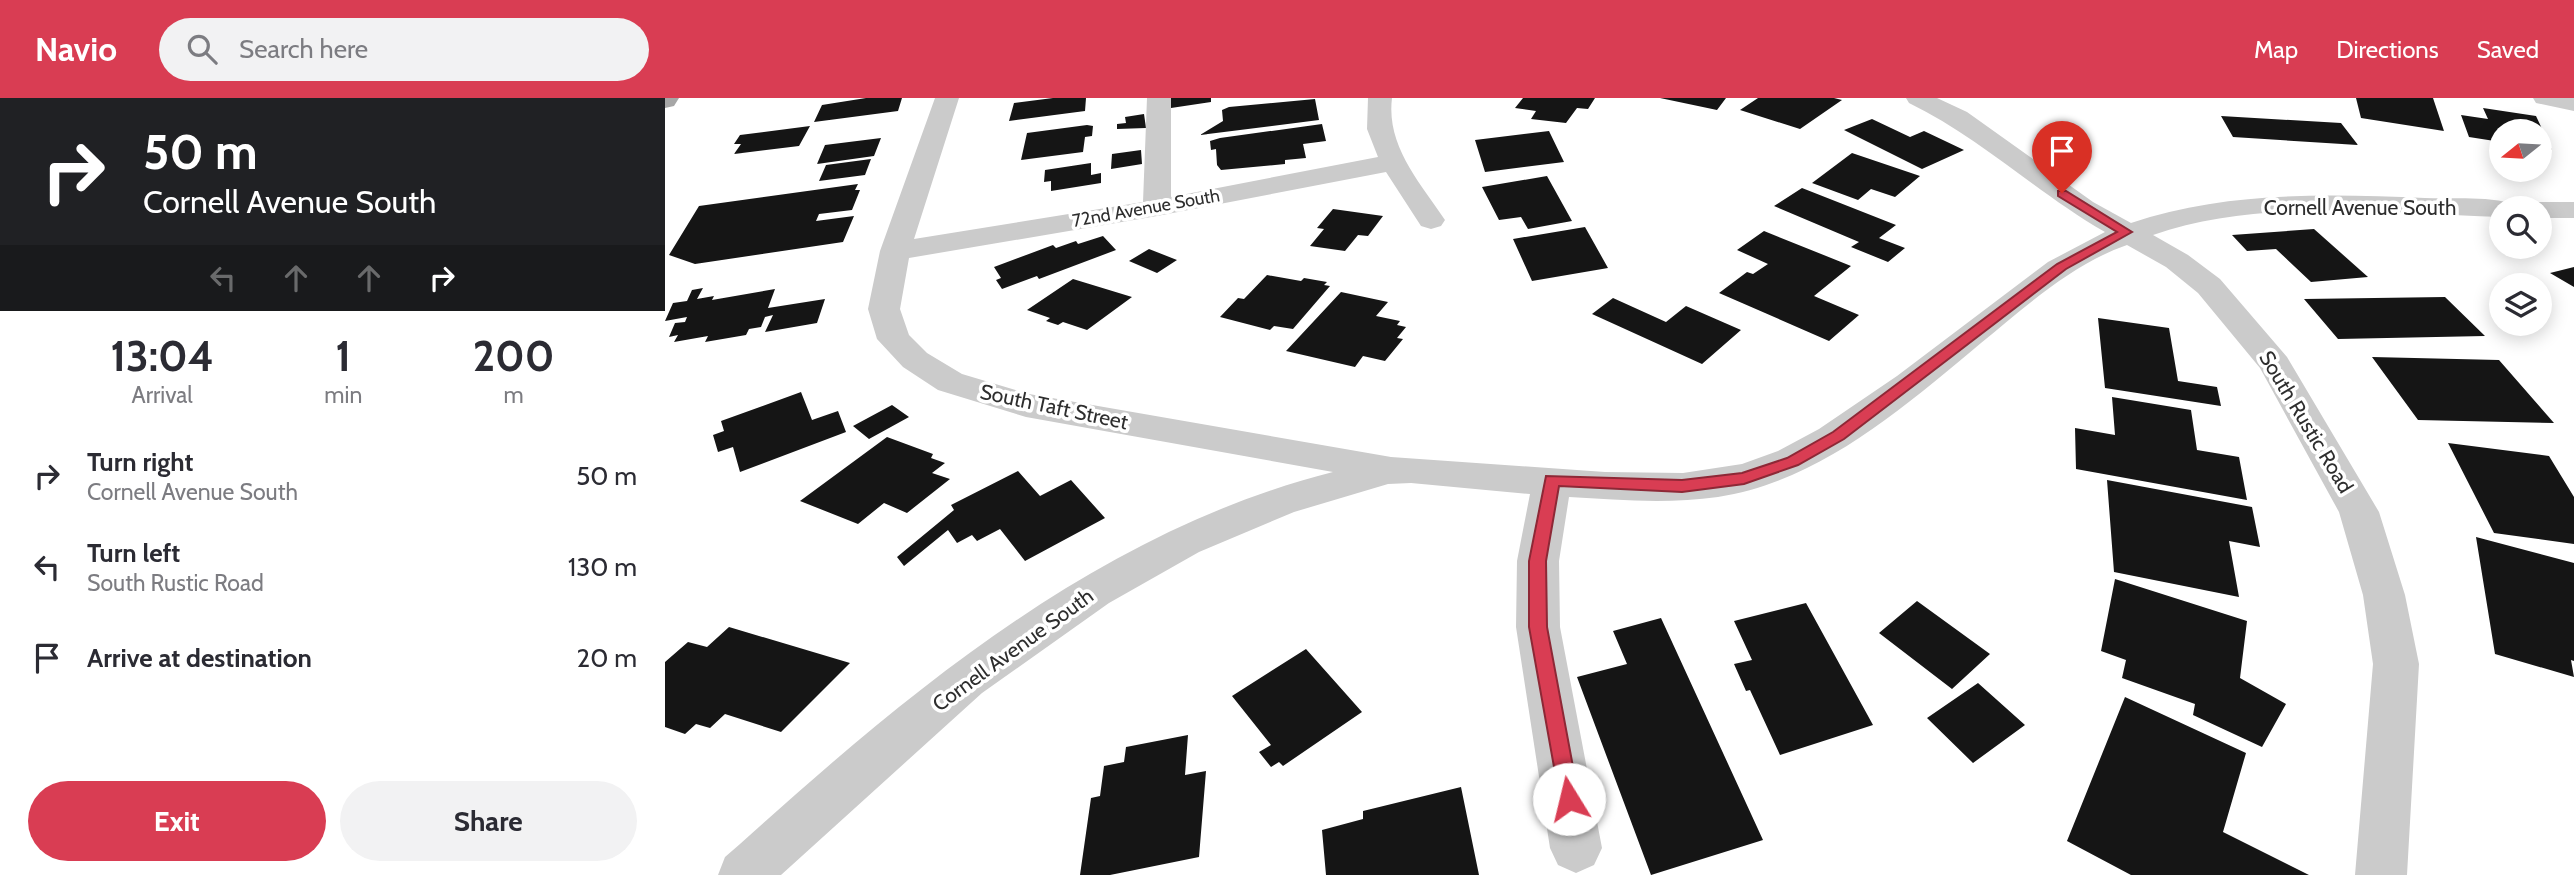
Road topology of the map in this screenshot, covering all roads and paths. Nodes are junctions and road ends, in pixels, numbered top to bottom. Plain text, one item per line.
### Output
1 (947, 98) edge
2 (1159, 98) edge
3 (1380, 98) edge
4 (1918, 98) edge
5 (2545, 98) edge
6 (2574, 104) edge
7 (1396, 162) junction
8 (1157, 208) junction
9 (2489, 209) edge
10 (2552, 210) edge
11 (2574, 210) edge
12 (1431, 220) dead end
13 (2126, 232) junction
14 (895, 251) junction
15 (1395, 470) junction
16 (1552, 480) junction
17 (1576, 848) dead end
18 (744, 875) edge
19 (2381, 875) edge

1 - 14 street, South Taft Street
2 - 8 street
3 - 7 street
4 - 13 street, South Rustic Road
5 - 6 street
7 - 8 street, 72nd Avenue South
7 - 12 street
8 - 14 street, 72nd Avenue South
9 - 13 street, Cornell Avenue South
10 - 11 street
13 - 16 street, Cornell Avenue South
13 - 19 street, South Rustic Road
14 - 15 street, South Taft Street
15 - 16 street, Cornell Avenue South
15 - 18 street, Cornell Avenue South
16 - 17 street

